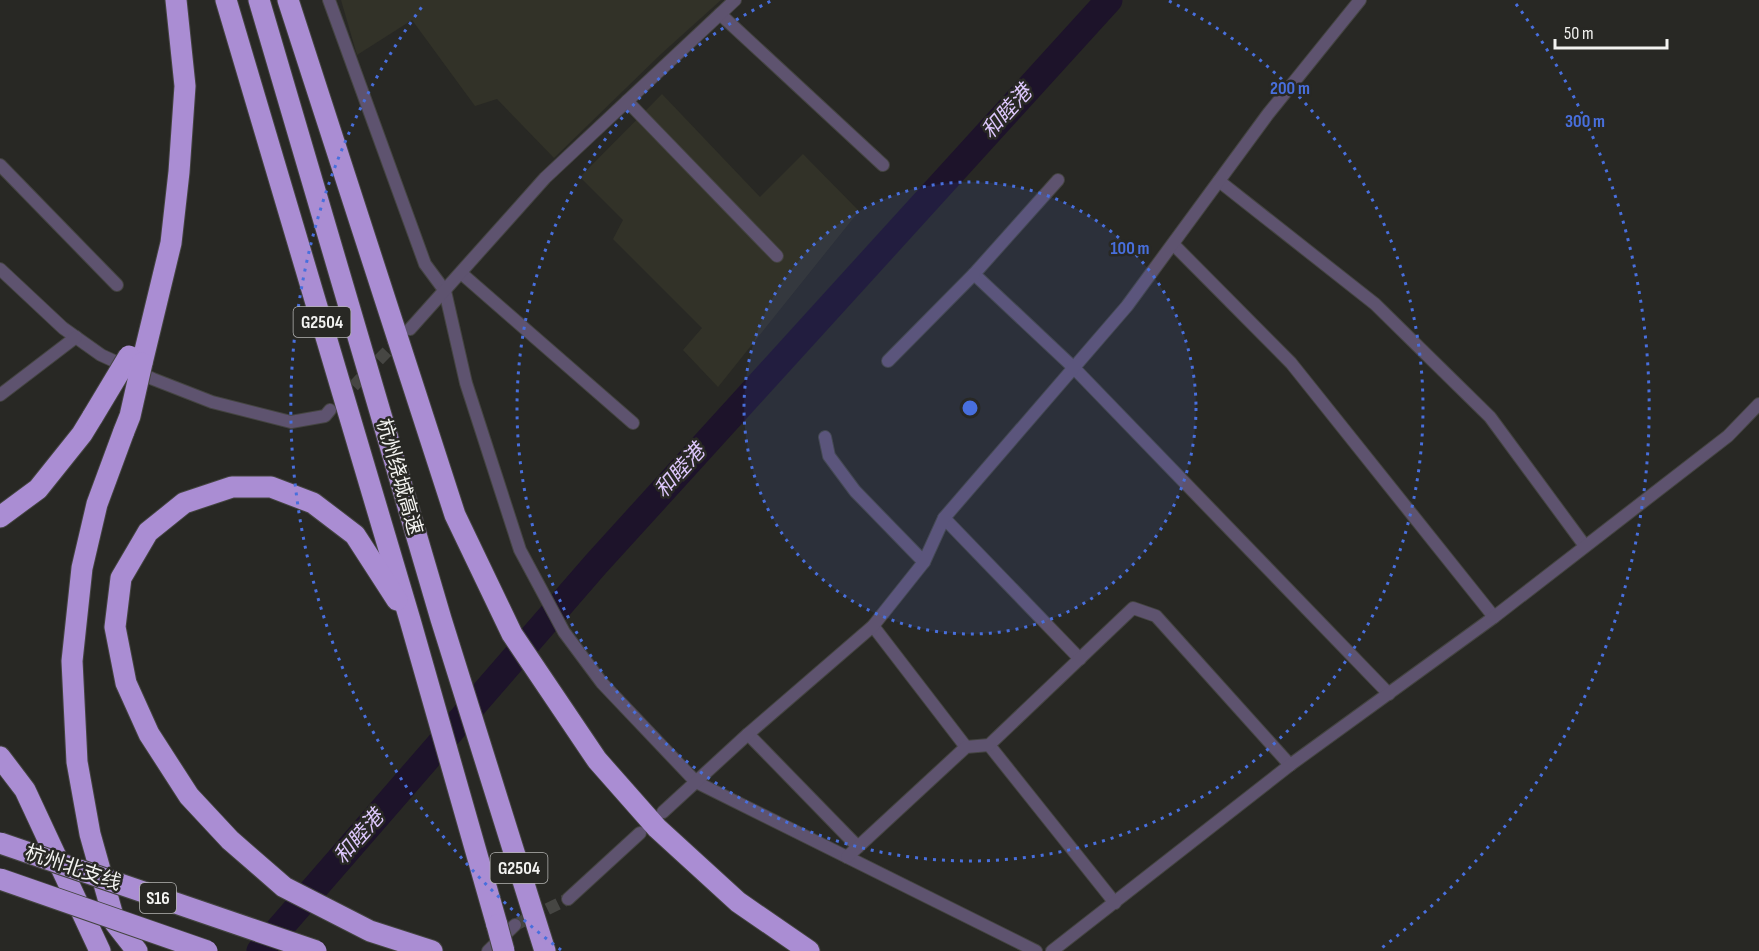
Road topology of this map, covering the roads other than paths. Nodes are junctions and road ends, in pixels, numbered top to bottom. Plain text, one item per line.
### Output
1 (176, 0) edge
2 (226, 0) edge
3 (259, 0) edge
4 (288, 0) edge
5 (329, 0) edge
6 (735, 0) edge
7 (1360, 0) edge
8 (720, 14) junction
9 (627, 101) junction
10 (0, 165) edge
11 (882, 165) dead end
12 (1058, 180) dead end
13 (1219, 181) junction
14 (1173, 244) junction
15 (777, 256) dead end
16 (0, 269) edge
17 (461, 273) junction
18 (974, 274) junction
19 (117, 285) dead end
20 (445, 291) junction
21 (410, 329) tunnel mouth
22 (76, 337) junction
23 (135, 360) junction
24 (888, 361) dead end
25 (1074, 368) junction
26 (0, 395) edge
27 (1759, 404) edge
28 (330, 410) tunnel mouth
29 (633, 423) dead end
30 (825, 437) dead end
31 (0, 517) edge
32 (944, 518) junction
33 (1585, 546) junction
34 (924, 562) junction
35 (1494, 617) junction
36 (410, 621) junction
37 (873, 626) junction
38 (1080, 659) junction
39 (1389, 693) junction
40 (748, 734) junction
41 (989, 746) junction
42 (966, 747) junction
43 (0, 757) edge
44 (1290, 765) junction
45 (696, 782) junction
46 (663, 812) dead end
47 (640, 833) dead end
48 (0, 843) edge
49 (858, 847) junction
50 (847, 857) junction
51 (0, 879) edge
52 (568, 899) tunnel mouth
53 (1115, 903) junction
54 (506, 925) junction
55 (100, 951) edge
56 (137, 951) edge
57 (207, 951) edge
58 (316, 951) edge
59 (432, 951) edge
60 (488, 951) edge
61 (504, 951) edge
62 (545, 951) edge
63 (809, 951) edge
64 (1036, 951) edge
65 (1052, 951) edge

1 - 23 highway
2 - 36 highway, 杭州绕城高速 / G2504
3 - 62 highway, 杭州绕城高速 / G2504
4 - 63 highway
5 - 20 street
6 - 8 street
7 - 13 street
8 - 9 street
8 - 11 street
9 - 15 street
9 - 17 street
10 - 19 street
12 - 18 street
13 - 14 street
13 - 33 street
14 - 25 street
14 - 35 street
16 - 22 street
17 - 20 street
17 - 29 street
18 - 24 street
18 - 25 street
20 - 21 street
20 - 45 street
22 - 26 street
22 - 28 street
23 - 31 highway, bridge
23 - 56 highway, bridge
25 - 32 street
25 - 39 street
27 - 33 street
30 - 34 street
32 - 34 street
32 - 38 street
33 - 35 street
34 - 37 street
35 - 39 street
36 - 54 highway, 杭州绕城高速 / G2504
36 - 59 highway
37 - 40 street
37 - 42 street
38 - 41 street
38 - 44 street
39 - 44 street
40 - 45 street
40 - 49 street
41 - 42 street
41 - 53 street
42 - 49 street
43 - 55 highway
44 - 53 street
45 - 46 street
45 - 50 street
47 - 52 street
48 - 58 highway, 杭州北支线 / S16, bridge
49 - 50 street
50 - 64 street
51 - 57 highway, 杭州北支线 / S16, bridge
53 - 65 street
54 - 60 street
54 - 61 highway, 杭州绕城高速 / G2504, bridge

